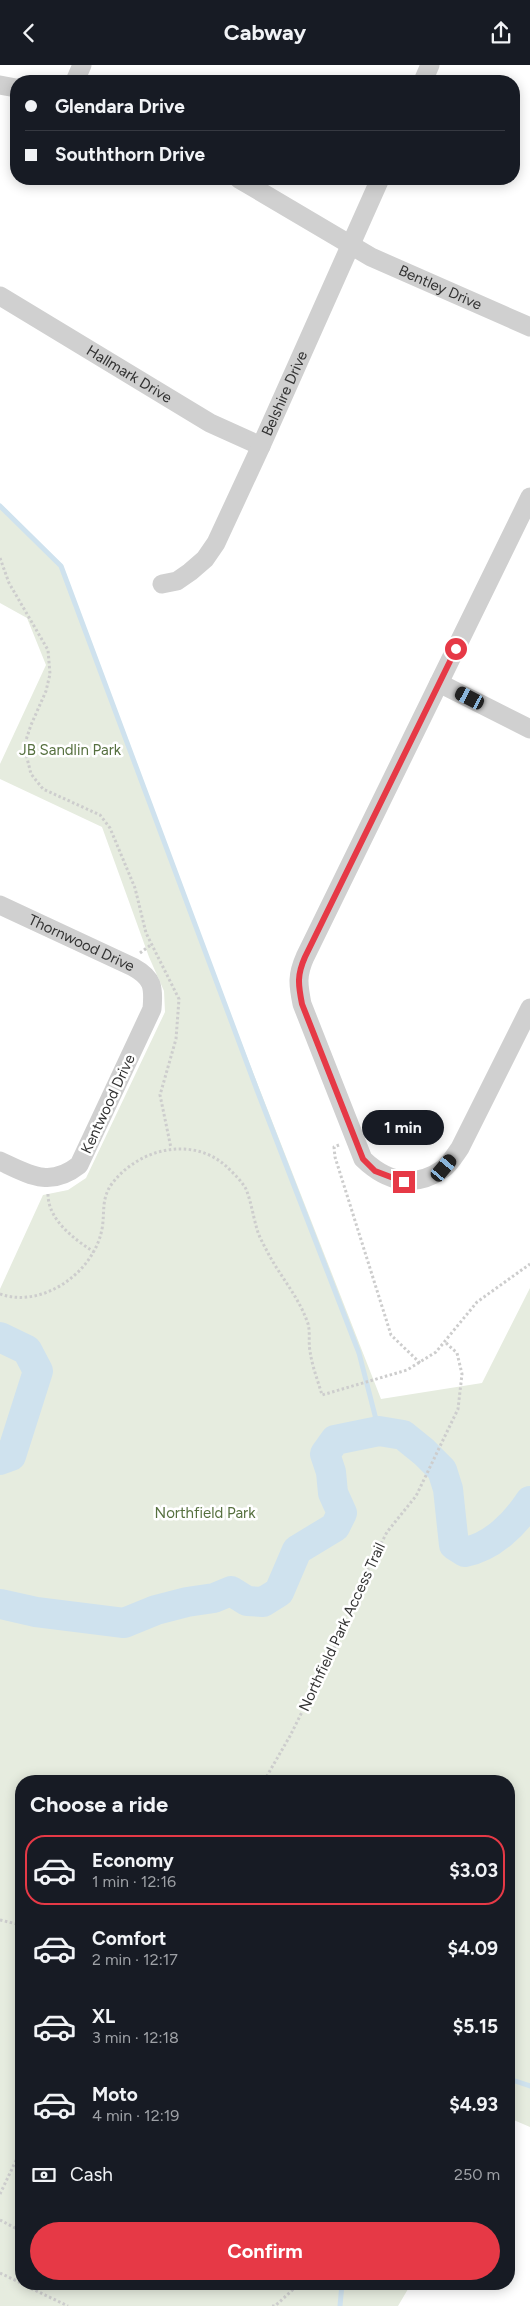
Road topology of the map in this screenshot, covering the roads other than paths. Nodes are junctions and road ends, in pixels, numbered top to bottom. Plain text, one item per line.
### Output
1 (248, 185) edge
2 (377, 185) edge
3 (351, 245) junction
4 (0, 296) edge
5 (530, 327) edge
6 (262, 446) junction
7 (530, 497) edge
8 (162, 584) dead end
9 (440, 683) junction
10 (530, 729) edge
11 (0, 905) edge
12 (153, 990) joint
13 (530, 1008) edge
14 (0, 1161) edge

1 - 3 street
2 - 3 street, Belshire Drive
3 - 5 street, Bentley Drive
3 - 6 street, Belshire Drive
4 - 6 street, Hallmark Drive
6 - 8 street, Belshire Drive
7 - 9 street
9 - 10 street
9 - 13 street
11 - 12 street, Thornwood Drive
12 - 14 street, Kentwood Drive

